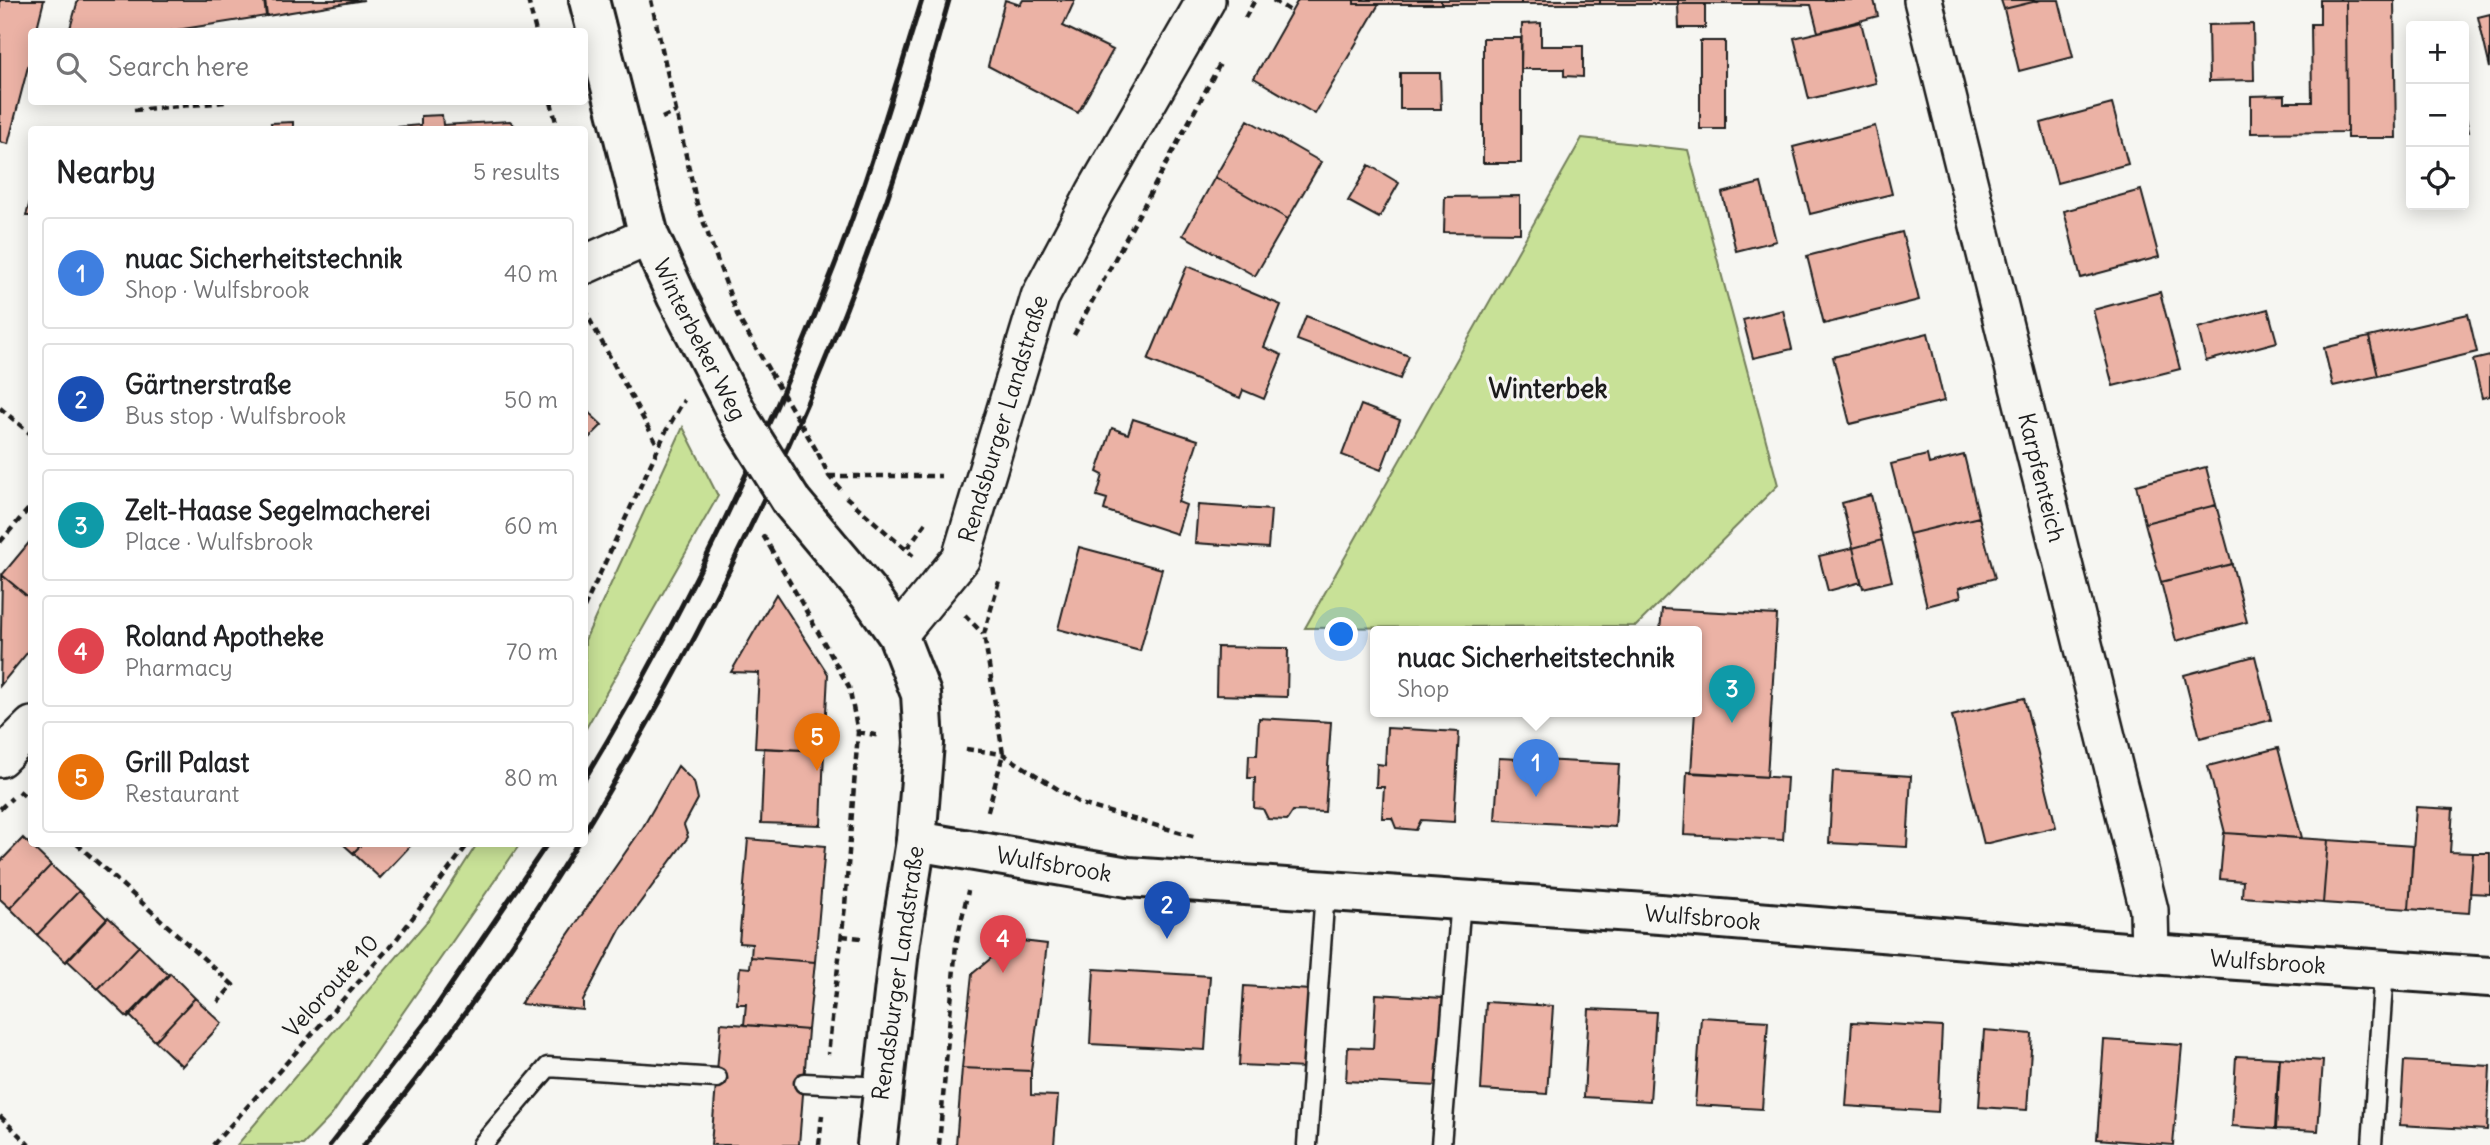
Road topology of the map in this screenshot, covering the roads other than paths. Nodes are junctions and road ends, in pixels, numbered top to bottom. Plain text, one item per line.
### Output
1 (589, 0) edge
2 (1206, 0) edge
3 (1923, 0) edge
4 (649, 236) junction
5 (588, 262) edge
6 (898, 635) junction
7 (28, 730) edge
8 (0, 758) edge
9 (916, 841) junction
10 (1325, 891) junction
11 (1461, 900) junction
12 (2150, 954) junction
13 (2384, 970) junction
14 (2490, 977) edge
15 (717, 1078) dead end
16 (804, 1083) dead end
17 (883, 1087) junction
18 (482, 1145) edge
19 (877, 1145) edge
20 (1307, 1145) edge
21 (1441, 1145) edge
22 (2372, 1145) edge

1 - 4 street, Winterbeker Weg
2 - 6 street, Rendsburger Landstraße
3 - 12 street, Karpfenteich
4 - 5 street
4 - 6 street, Winterbeker Weg, bridge
6 - 9 street, Rendsburger Landstraße
7 - 8 street
9 - 10 street, Wulfsbrook
9 - 17 street, Rendsburger Landstraße
10 - 11 street, Wulfsbrook
10 - 20 lane
11 - 12 street, Wulfsbrook
11 - 21 lane
12 - 13 street, Wulfsbrook
13 - 14 street, Wulfsbrook
13 - 22 lane
15 - 18 lane
16 - 17 lane
17 - 19 street, Rendsburger Landstraße

